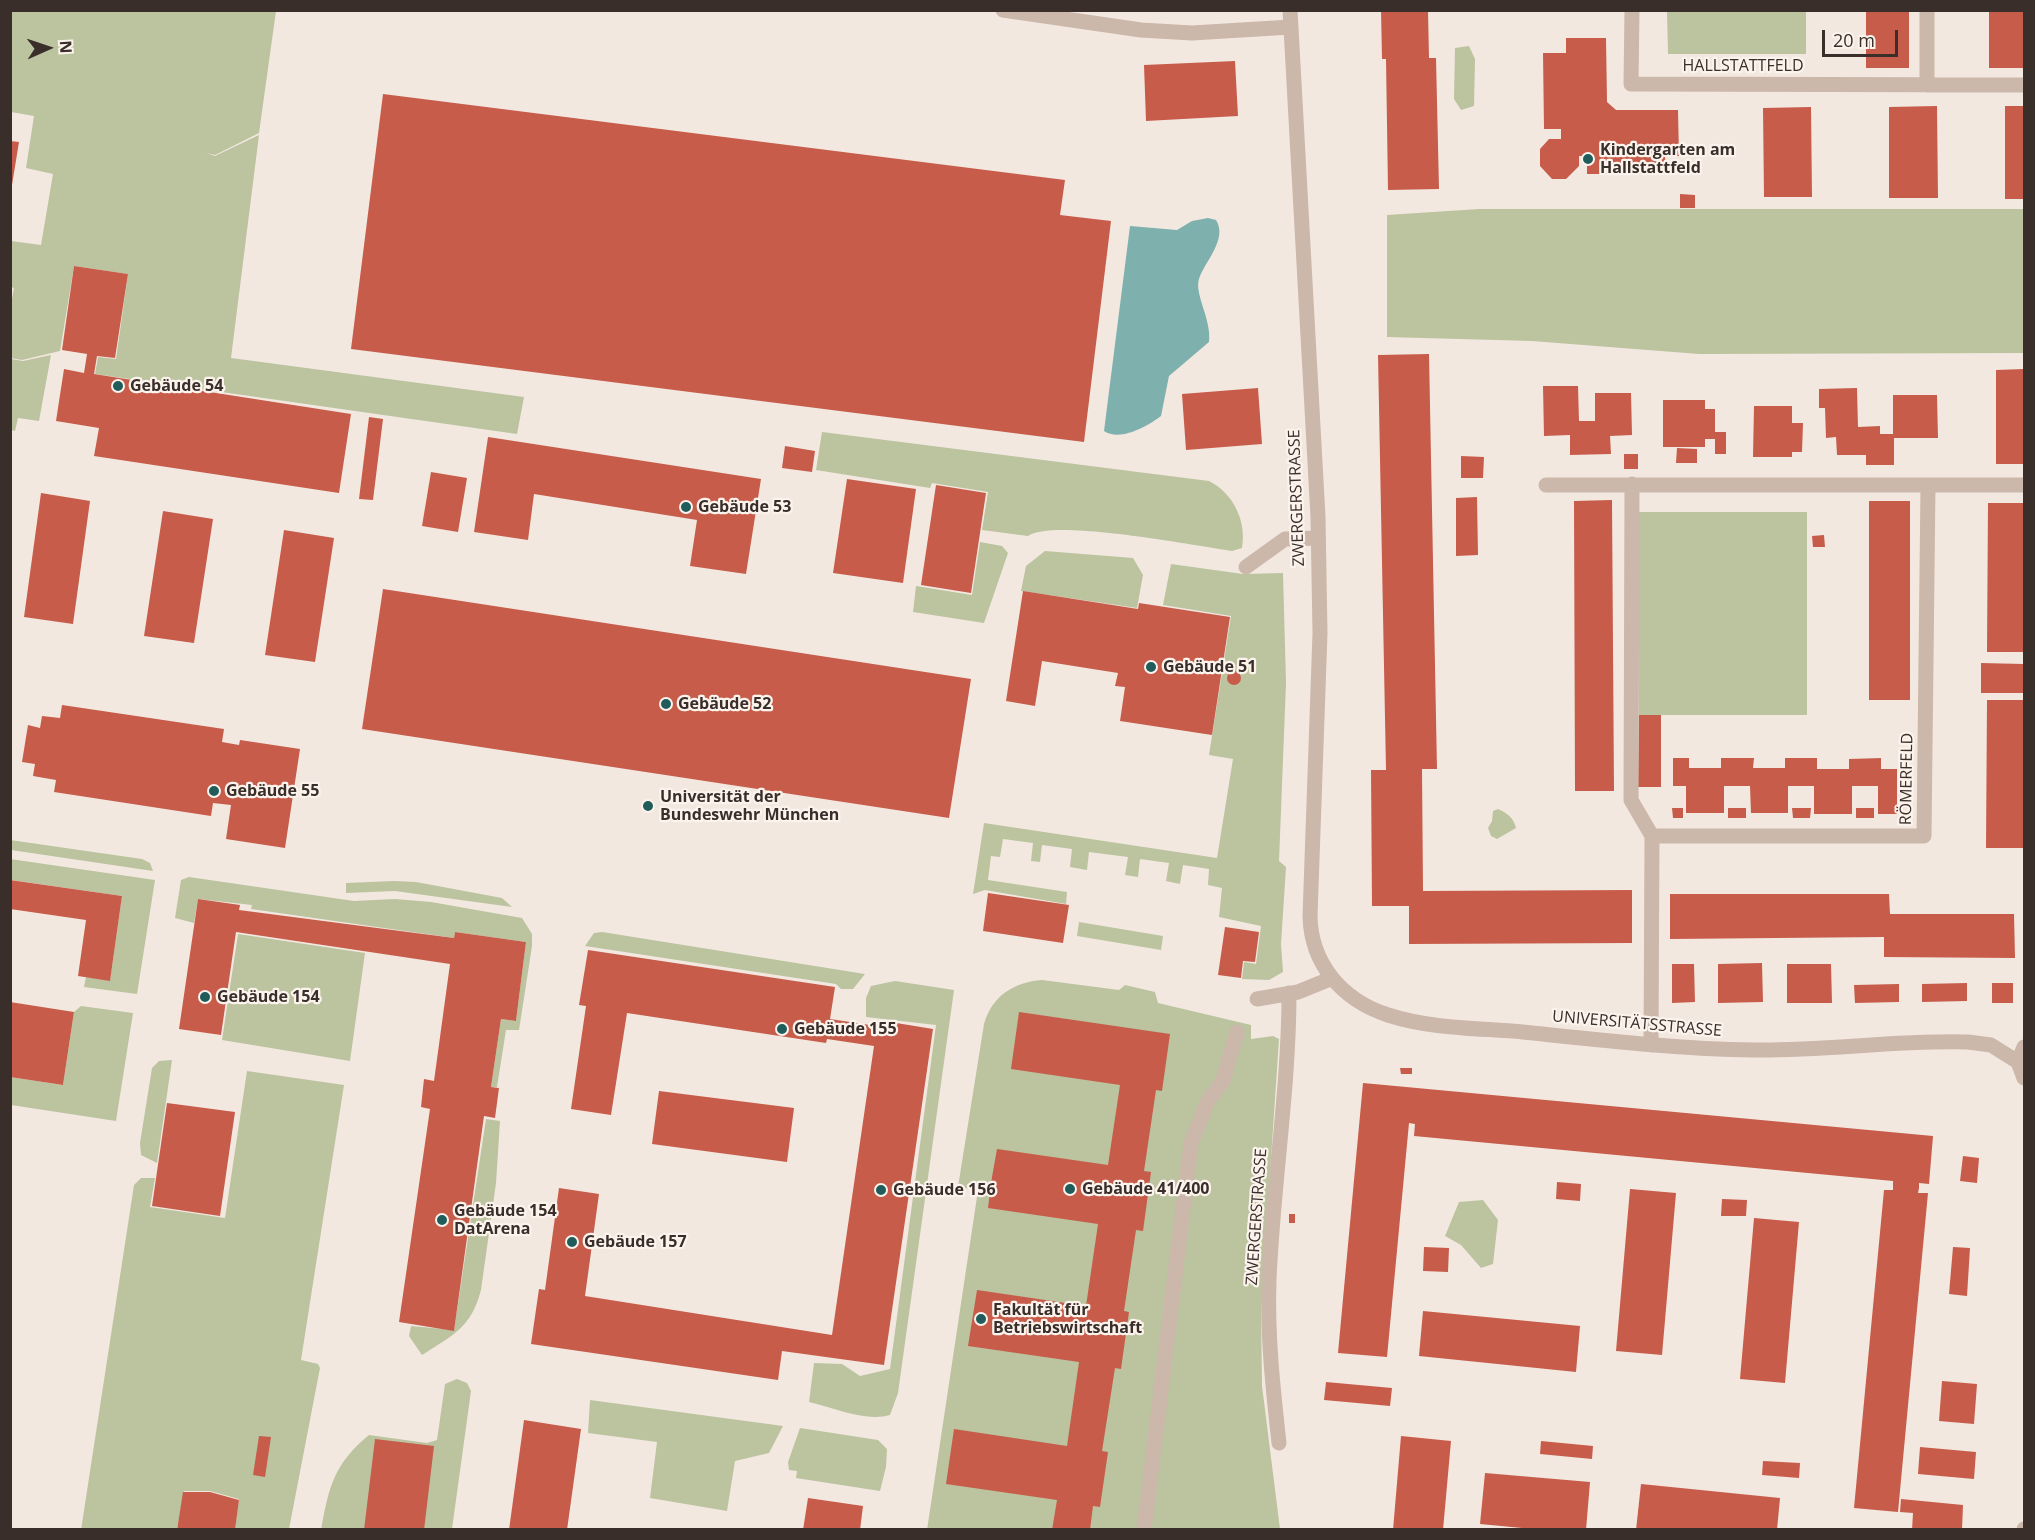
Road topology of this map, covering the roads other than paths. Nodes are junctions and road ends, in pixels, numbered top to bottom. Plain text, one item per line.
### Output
1 (1003, 10) edge
2 (1290, 10) edge
3 (1632, 10) edge
4 (1927, 10) edge
5 (1109, 17) edge
6 (1291, 27) junction
7 (1927, 85) junction
8 (2025, 85) edge
9 (1632, 484) junction
10 (1546, 485) dead end
11 (1928, 485) junction
12 (2025, 485) edge
13 (1318, 538) junction
14 (1246, 567) dead end
15 (1652, 836) junction
16 (1330, 979) junction
17 (1289, 993) junction
18 (1257, 999) dead end
19 (1237, 1032) dead end
20 (1651, 1045) junction
21 (2025, 1047) edge
22 (2021, 1060) edge
23 (2025, 1078) edge
24 (1279, 1443) dead end
25 (1144, 1530) edge

1 - 5 street
2 - 6 street, ZWERGERSTRASSE
3 - 7 street, HALLSTATTFELD
4 - 7 street
5 - 6 street
6 - 13 street, ZWERGERSTRASSE
7 - 8 street, HALLSTATTFELD
9 - 10 street
9 - 11 street
9 - 15 street
11 - 12 street
11 - 15 street, RÖMERFELD
13 - 14 street
13 - 16 street, ZWERGERSTRASSE
15 - 20 street
16 - 17 street
16 - 20 street, UNIVERSITÄTSSTRASSE
17 - 18 street
17 - 24 street, ZWERGERSTRASSE
19 - 25 street
20 - 22 street, UNIVERSITÄTSSTRASSE
21 - 22 street
22 - 23 street

